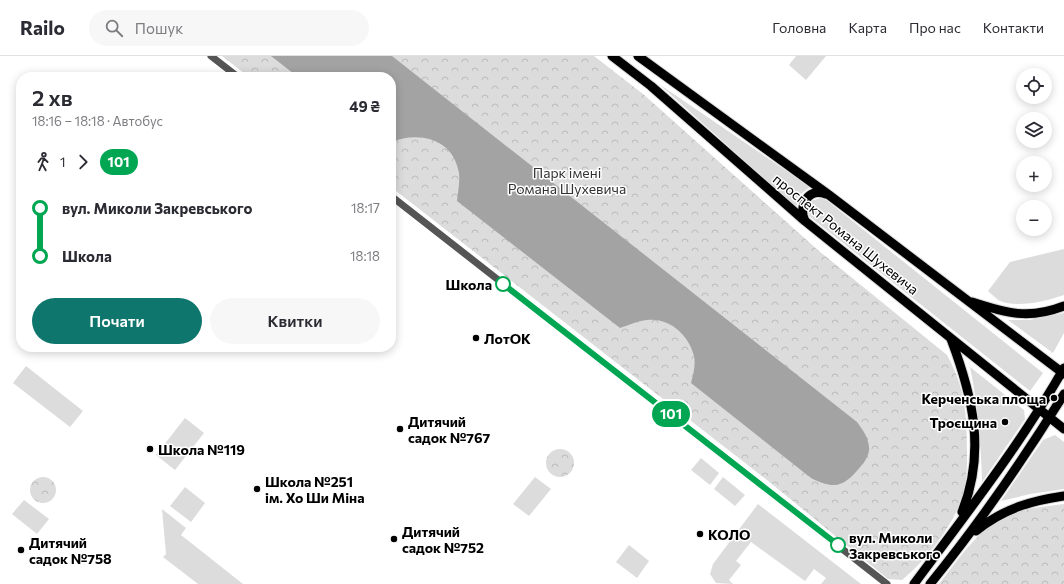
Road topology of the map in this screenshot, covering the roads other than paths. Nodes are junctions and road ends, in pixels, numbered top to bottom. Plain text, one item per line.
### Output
1 (212, 56) edge
2 (612, 56) edge
3 (638, 56) edge
4 (232, 72) edge
5 (830, 195) junction
6 (396, 200) edge
7 (805, 221) junction
8 (963, 298) junction
9 (1064, 306) edge
10 (950, 337) junction
11 (1063, 371) edge
12 (1064, 394) edge
13 (1039, 410) junction
14 (1049, 418) junction
15 (1064, 430) edge
16 (1064, 496) edge
17 (957, 526) junction
18 (967, 538) junction
19 (887, 584) edge
20 (914, 584) edge
21 (930, 584) edge

1 - 4 street
2 - 7 main road, проспект Романа Шухевича
3 - 5 main road, проспект Романа Шухевича
5 - 7 main road
5 - 8 main road, проспект Романа Шухевича
6 - 19 street
7 - 10 main road, проспект Романа Шухевича
8 - 9 main road
8 - 11 main road, проспект Романа Шухевича
10 - 13 main road, проспект Романа Шухевича
10 - 17 main road
11 - 13 main road
12 - 14 main road
13 - 14 main road, проспект Романа Шухевича
13 - 17 main road
14 - 15 main road, проспект Романа Шухевича
14 - 18 main road
16 - 18 main road
17 - 20 main road
18 - 21 main road

